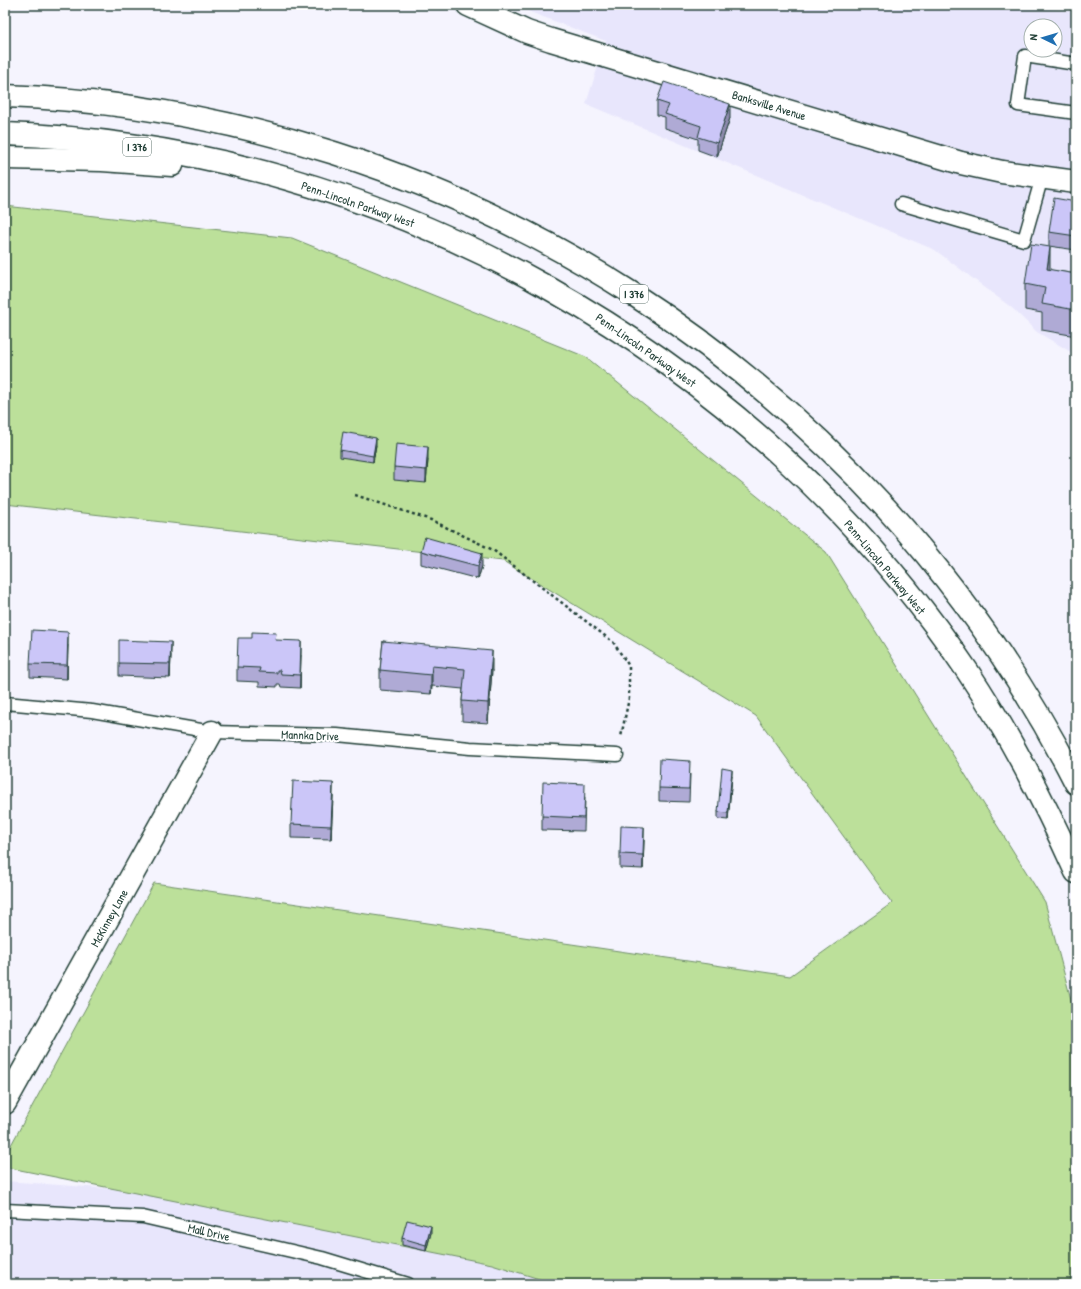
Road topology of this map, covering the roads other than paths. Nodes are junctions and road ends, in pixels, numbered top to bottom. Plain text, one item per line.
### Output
1 (468, 5) edge
2 (1076, 64) edge
3 (5, 96) edge
4 (1076, 112) edge
5 (5, 134) edge
6 (5, 158) edge
7 (267, 174) junction
8 (1042, 177) junction
9 (1076, 182) edge
10 (902, 204) dead end
11 (5, 703) edge
12 (212, 732) junction
13 (617, 755) road end
14 (1076, 783) edge
15 (1076, 872) edge
16 (5, 1103) edge
17 (5, 1210) edge
18 (408, 1284) edge

1 - 8 main road, Banksville Avenue
2 - 4 lane
3 - 14 main road, I 376
5 - 7 main road, Penn-Lincoln Parkway West / I 376
6 - 7 main road
7 - 15 main road, Penn-Lincoln Parkway West / I 376
8 - 9 main road, Banksville Avenue
8 - 10 lane
11 - 12 lane, Mannka Drive
12 - 13 lane, Mannka Drive
12 - 16 main road, McKinney Lane
17 - 18 lane, Mall Drive

